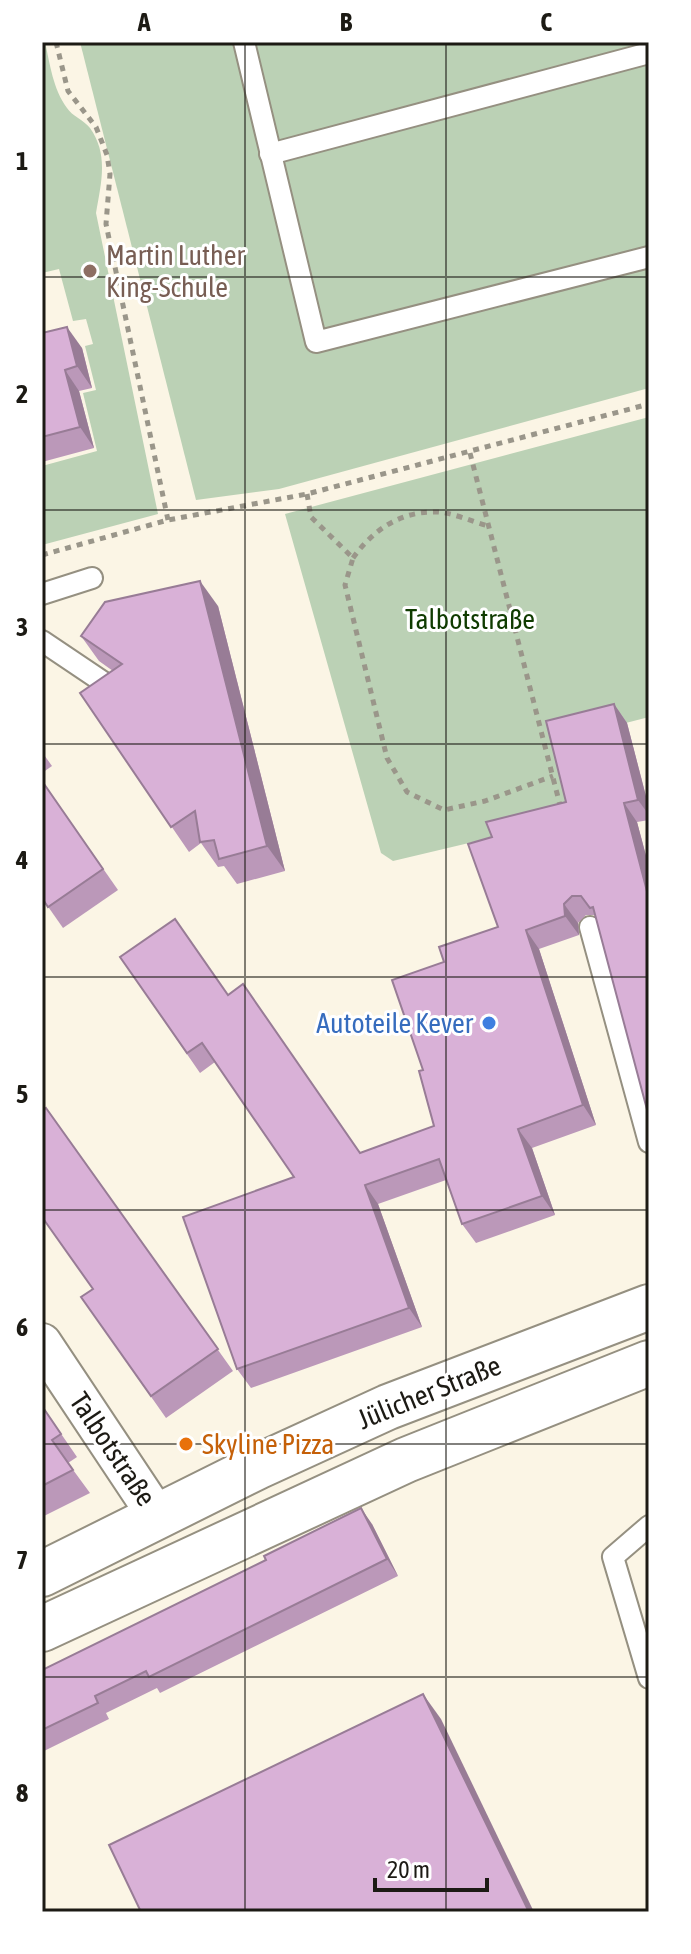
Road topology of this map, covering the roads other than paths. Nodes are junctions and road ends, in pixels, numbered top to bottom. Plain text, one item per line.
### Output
1 (244, 42) edge
2 (649, 53) edge
3 (270, 154) junction
4 (649, 257) edge
5 (92, 578) dead end
6 (42, 594) edge
7 (42, 641) edge
8 (103, 682) edge
9 (590, 927) edge
10 (649, 1142) edge
11 (649, 1307) edge
12 (42, 1343) edge
13 (647, 1373) edge
14 (157, 1516) junction
15 (649, 1526) edge
16 (184, 1561) junction
17 (42, 1574) edge
18 (42, 1629) edge
19 (649, 1678) edge

1 - 3 lane
2 - 3 lane
3 - 4 lane
5 - 6 lane
7 - 8 lane
9 - 10 lane
11 - 14 main road, Jülicher Straße
12 - 14 street, Talbotstraße
13 - 16 main road, Jülicher Straße
14 - 16 main road
14 - 17 main road, Jülicher Straße
15 - 19 lane
16 - 18 main road, Jülicher Straße

